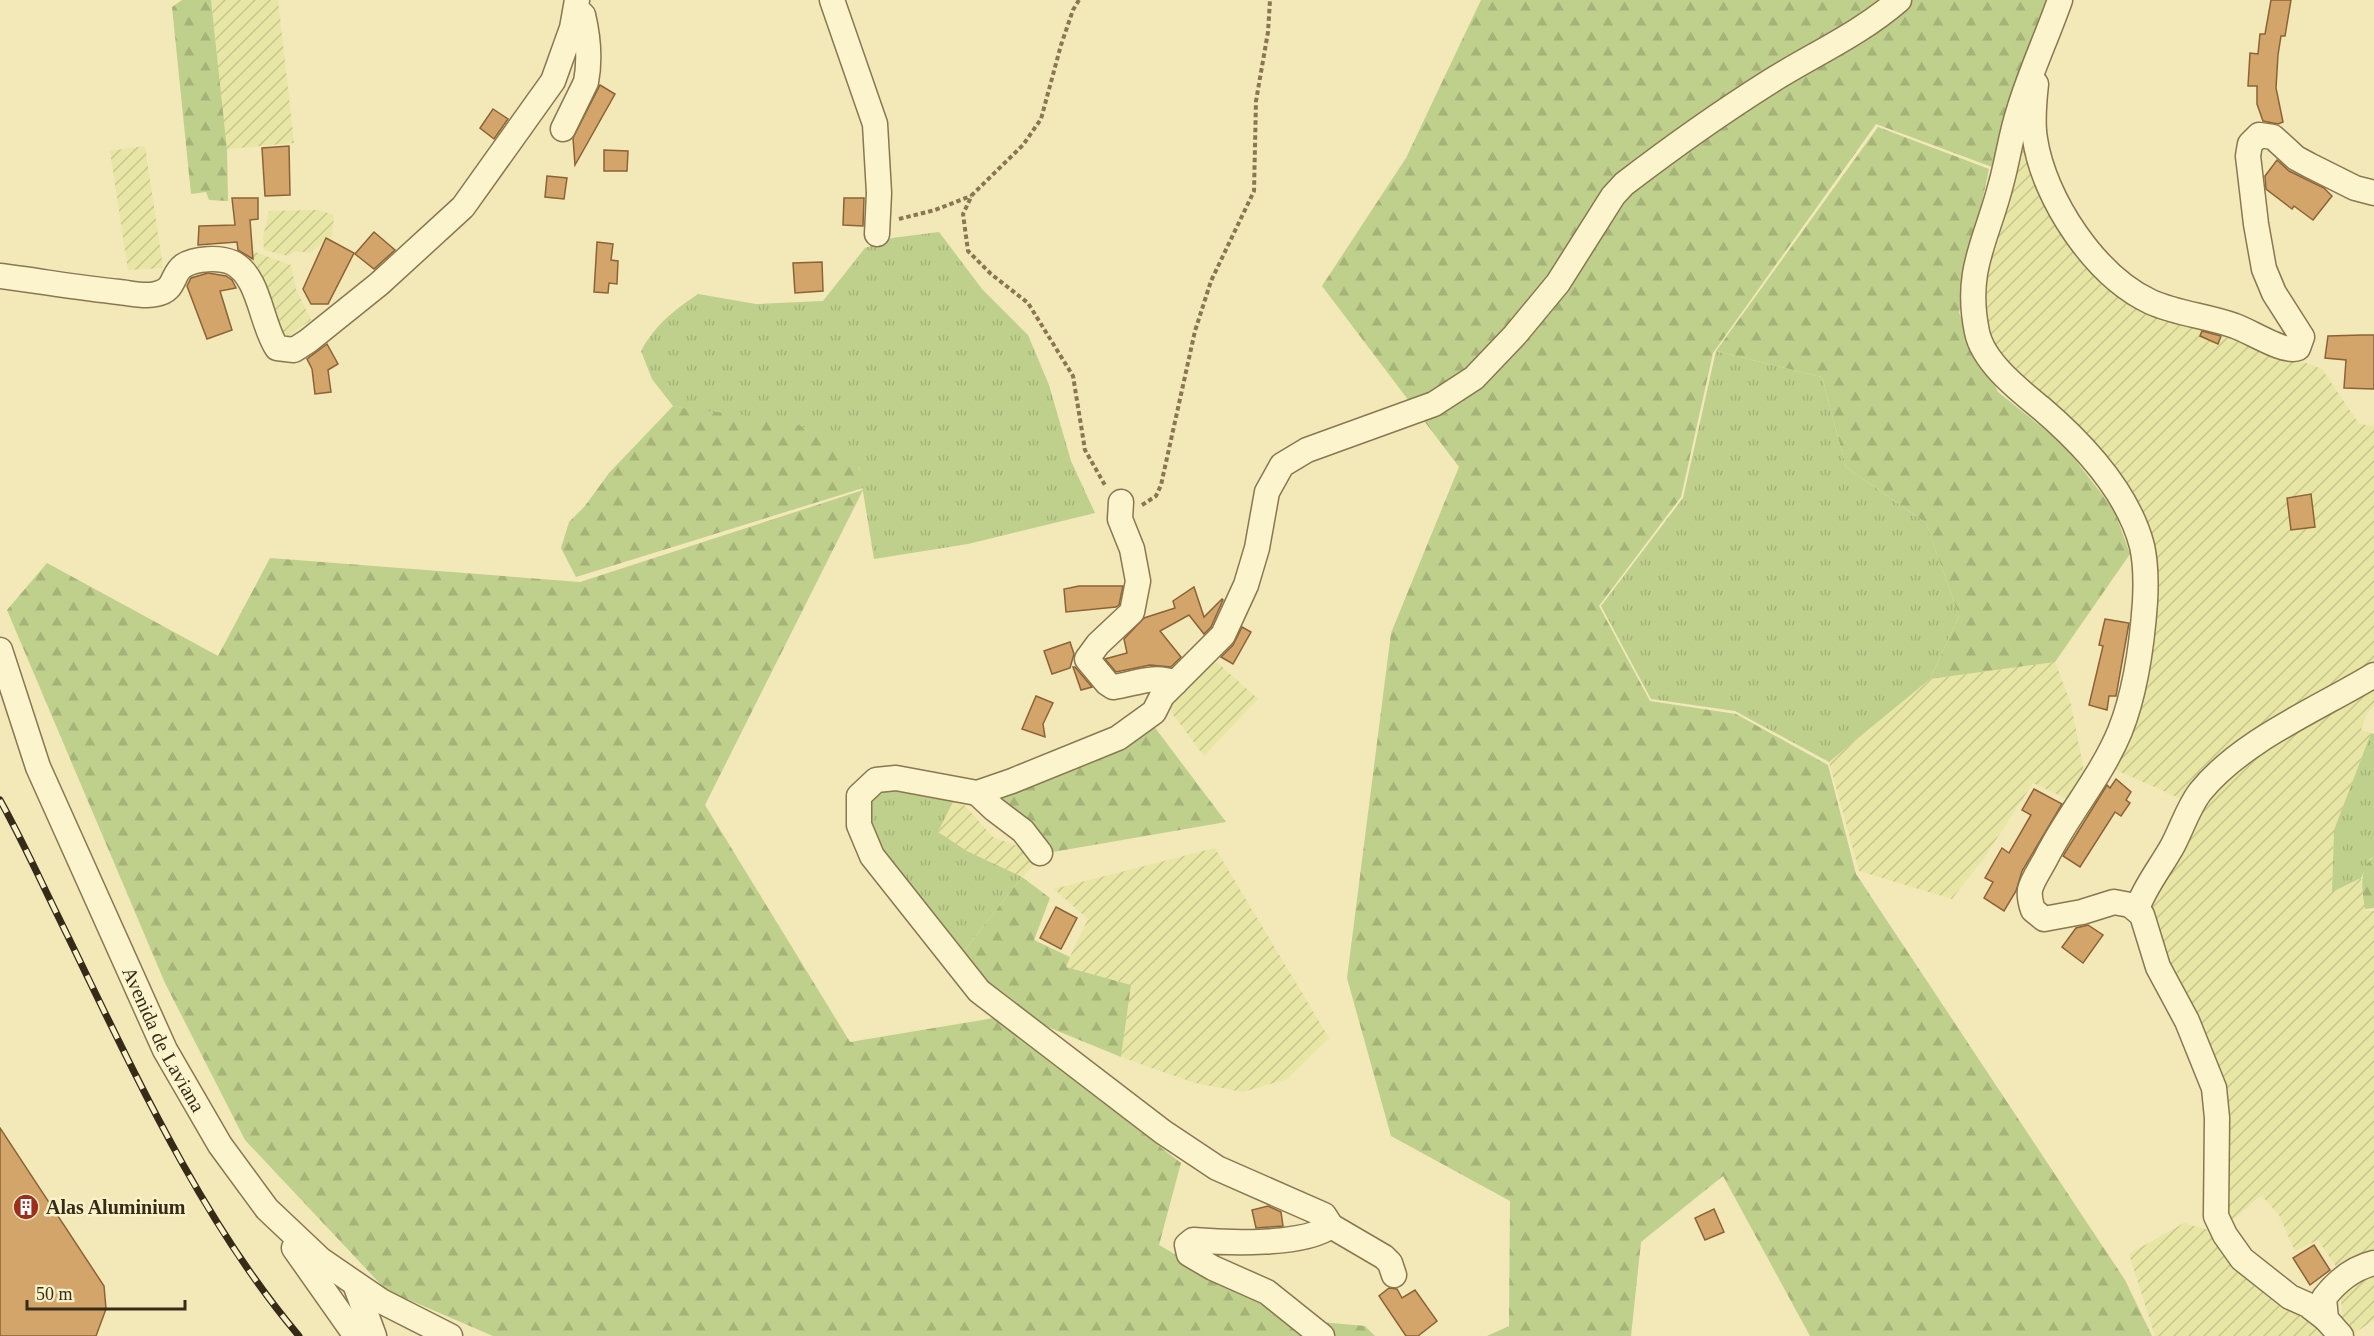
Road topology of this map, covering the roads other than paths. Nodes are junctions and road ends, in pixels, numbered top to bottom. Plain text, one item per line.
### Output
1 (832, 0) edge
2 (1899, 0) edge
3 (2060, 0) edge
4 (581, 6) edge
5 (2042, 49) junction
6 (563, 129) dead end
7 (2374, 193) edge
8 (878, 226) road end
9 (0, 276) edge
10 (1121, 502) road end
11 (0, 650) edge
12 (2374, 675) edge
13 (1175, 683) junction
14 (977, 793) junction
15 (1040, 853) dead end
16 (2137, 909) junction
17 (267, 1209) junction
18 (1331, 1226) junction
19 (2374, 1263) edge
20 (1394, 1275) dead end
21 (355, 1284) junction
22 (2334, 1328) edge
23 (356, 1336) edge
24 (374, 1336) edge
25 (450, 1336) edge
26 (1322, 1336) edge

1 - 8 street
2 - 13 street
3 - 5 street
4 - 6 street
4 - 9 street
5 - 7 street
5 - 16 street
10 - 13 street
11 - 17 street, Avenida de Laviana
12 - 16 street
13 - 14 street
14 - 15 street
14 - 18 street
16 - 22 street
17 - 21 street, Avenida de Laviana
17 - 23 street
18 - 20 street
18 - 26 street
19 - 22 street
21 - 24 street
21 - 25 street, Avenida de Laviana

